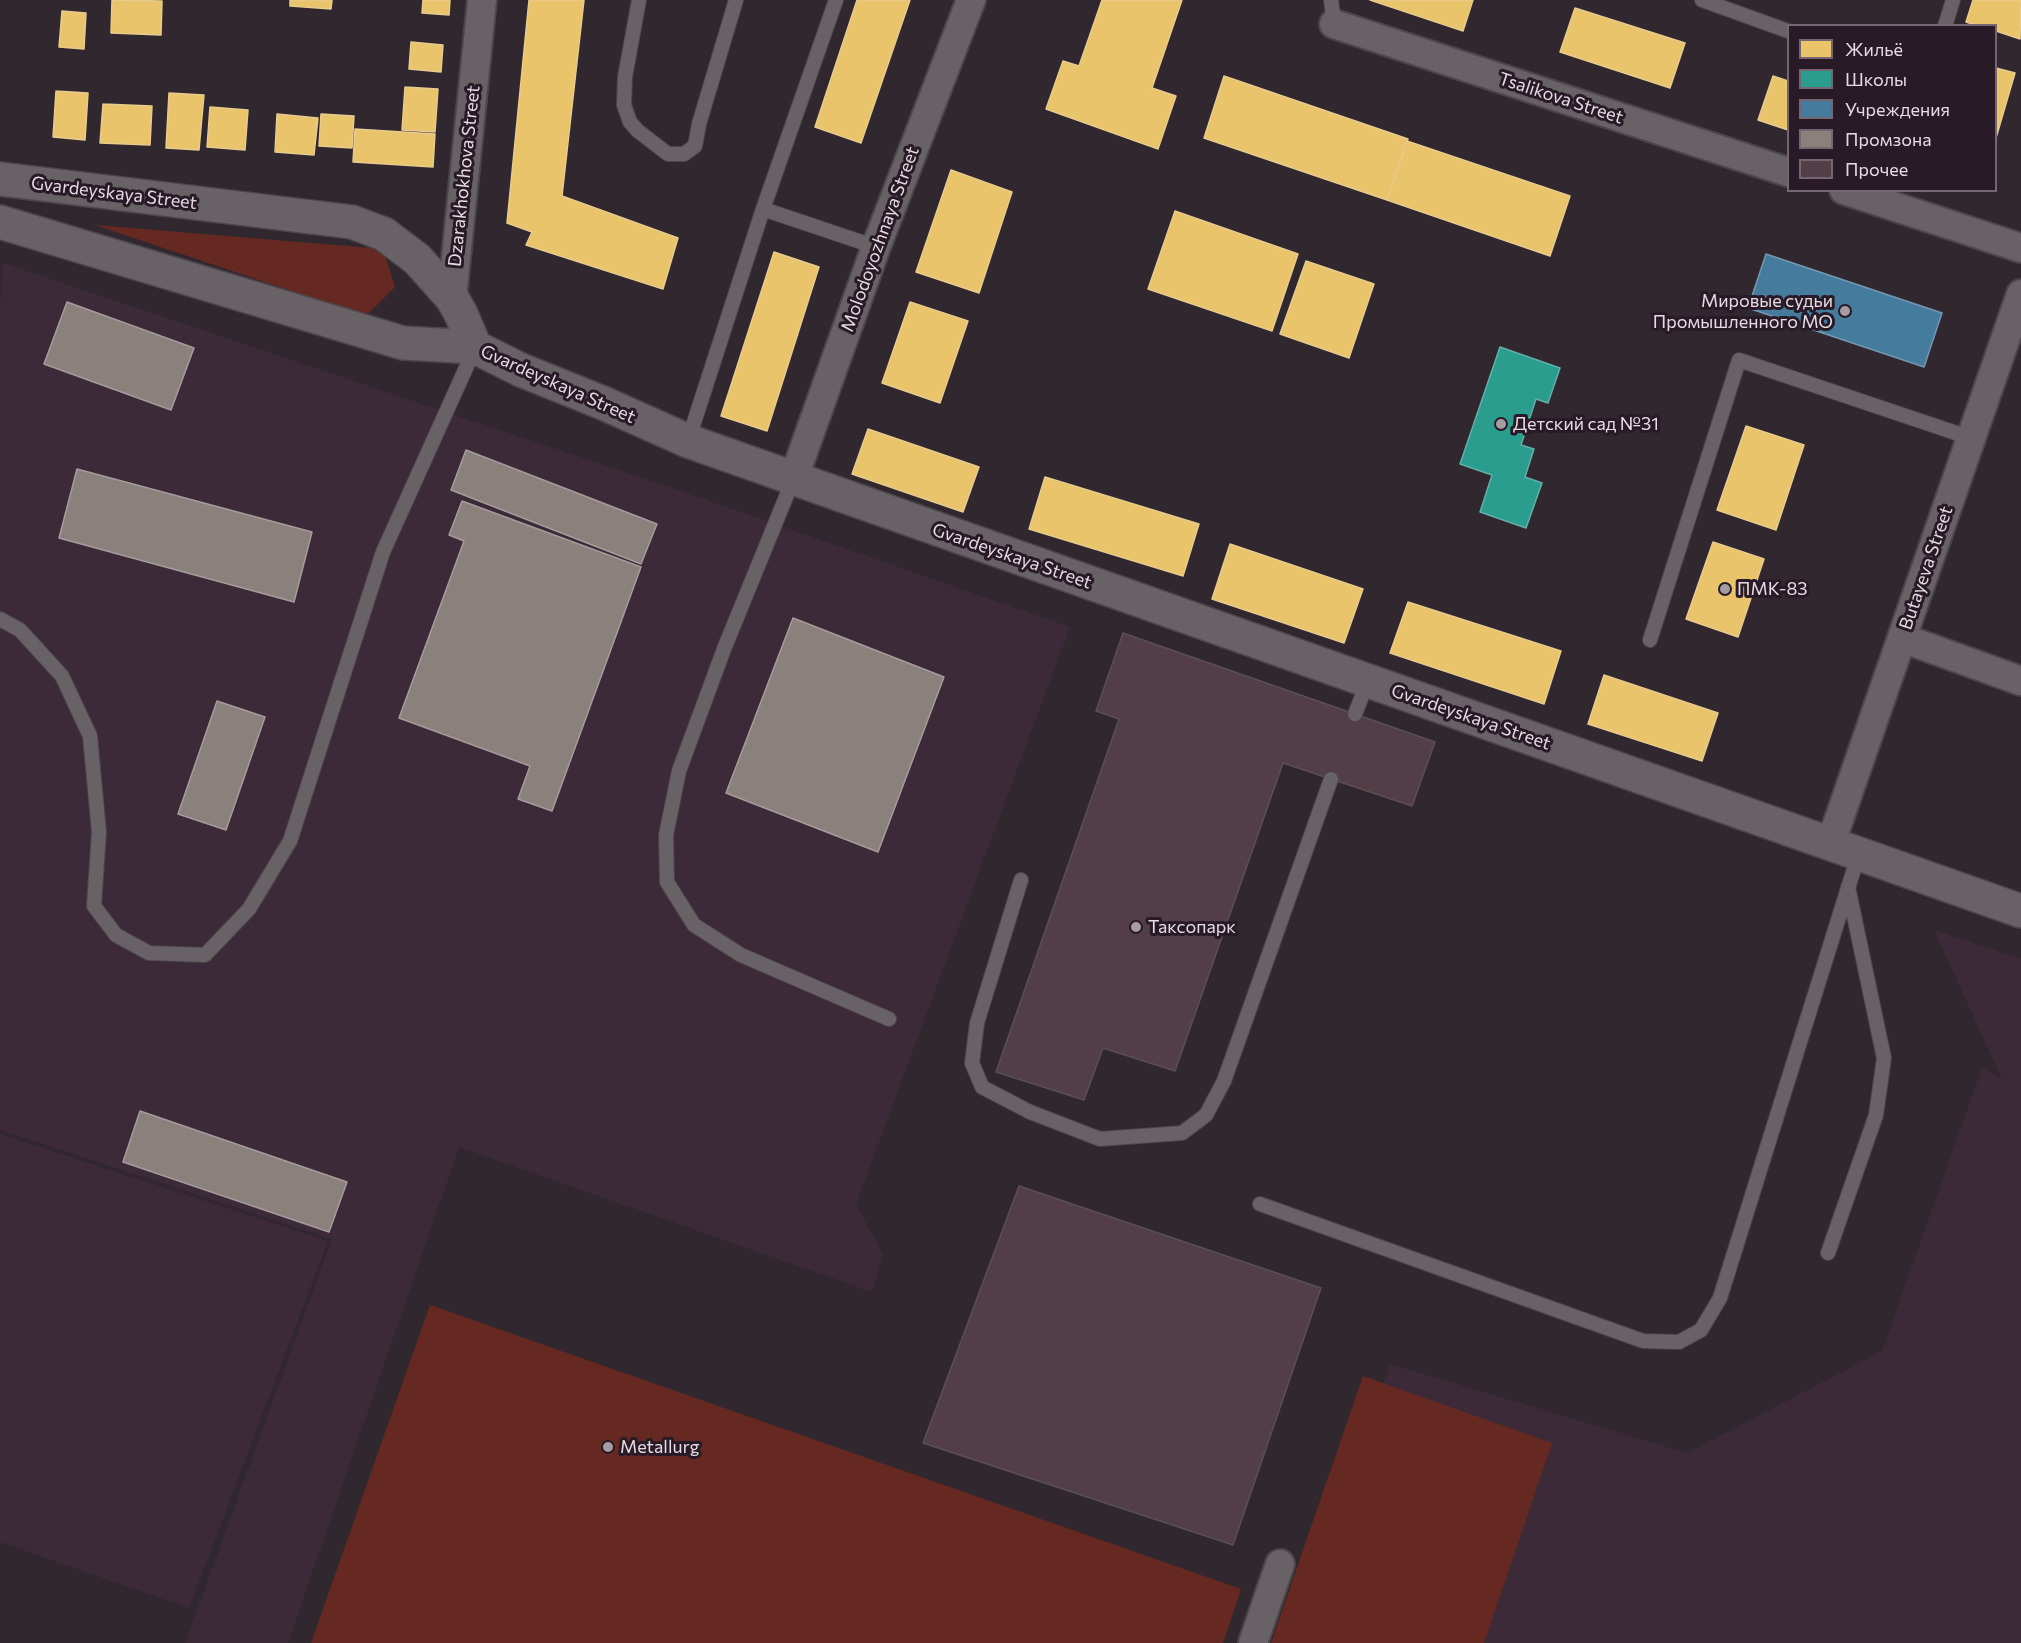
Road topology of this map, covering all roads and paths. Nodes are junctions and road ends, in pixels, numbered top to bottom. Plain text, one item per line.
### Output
1 (482, 0) edge
2 (639, 0) edge
3 (736, 0) edge
4 (836, 0) edge
5 (971, 0) edge
6 (1702, 0) edge
7 (1953, 0) edge
8 (1333, 12) edge
9 (1946, 24) edge
10 (1787, 31) edge
11 (1787, 172) edge
12 (0, 179) edge
13 (1856, 192) edge
14 (1890, 198) edge
15 (763, 210) junction
16 (0, 222) edge
17 (876, 247) junction
18 (2021, 248) edge
19 (2021, 294) edge
20 (452, 298) junction
21 (476, 347) junction
22 (1971, 438) junction
23 (688, 441) junction
24 (793, 480) junction
25 (0, 620) edge
26 (1902, 638) junction
27 (1650, 640) dead end
28 (1368, 681) junction
29 (2021, 681) edge
30 (1355, 714) dead end
31 (1332, 779) dead end
32 (1844, 847) junction
33 (1021, 880) dead end
34 (1848, 885) junction
35 (2021, 910) edge
36 (889, 1019) dead end
37 (1260, 1204) dead end
38 (1828, 1253) dead end
39 (1280, 1564) dead end
40 (1253, 1643) edge

1 - 20 street, Dzarakhokhova Street
2 - 3 lane
4 - 15 lane
5 - 17 street, Molodoyozhnaya Street
6 - 10 lane
7 - 9 lane
8 - 11 street, Tsalikova Street
12 - 20 street, Gvardeyskaya Street
13 - 14 street
14 - 18 street
15 - 17 lane
15 - 23 lane
16 - 21 street, Gvardeyskaya Street
17 - 24 street, Molodoyozhnaya Street
19 - 22 street, Butayeva Street
20 - 21 street
21 - 23 street, Gvardeyskaya Street
21 - 25 lane
22 - 26 street, Butayeva Street
22 - 27 lane
23 - 24 street, Gvardeyskaya Street
24 - 28 street, Gvardeyskaya Street
24 - 36 lane
26 - 29 street
26 - 32 street, Butayeva Street
28 - 30 lane
28 - 32 street, Gvardeyskaya Street
31 - 33 lane
32 - 34 lane
32 - 35 street, Gvardeyskaya Street
34 - 37 lane
34 - 38 lane
39 - 40 street

